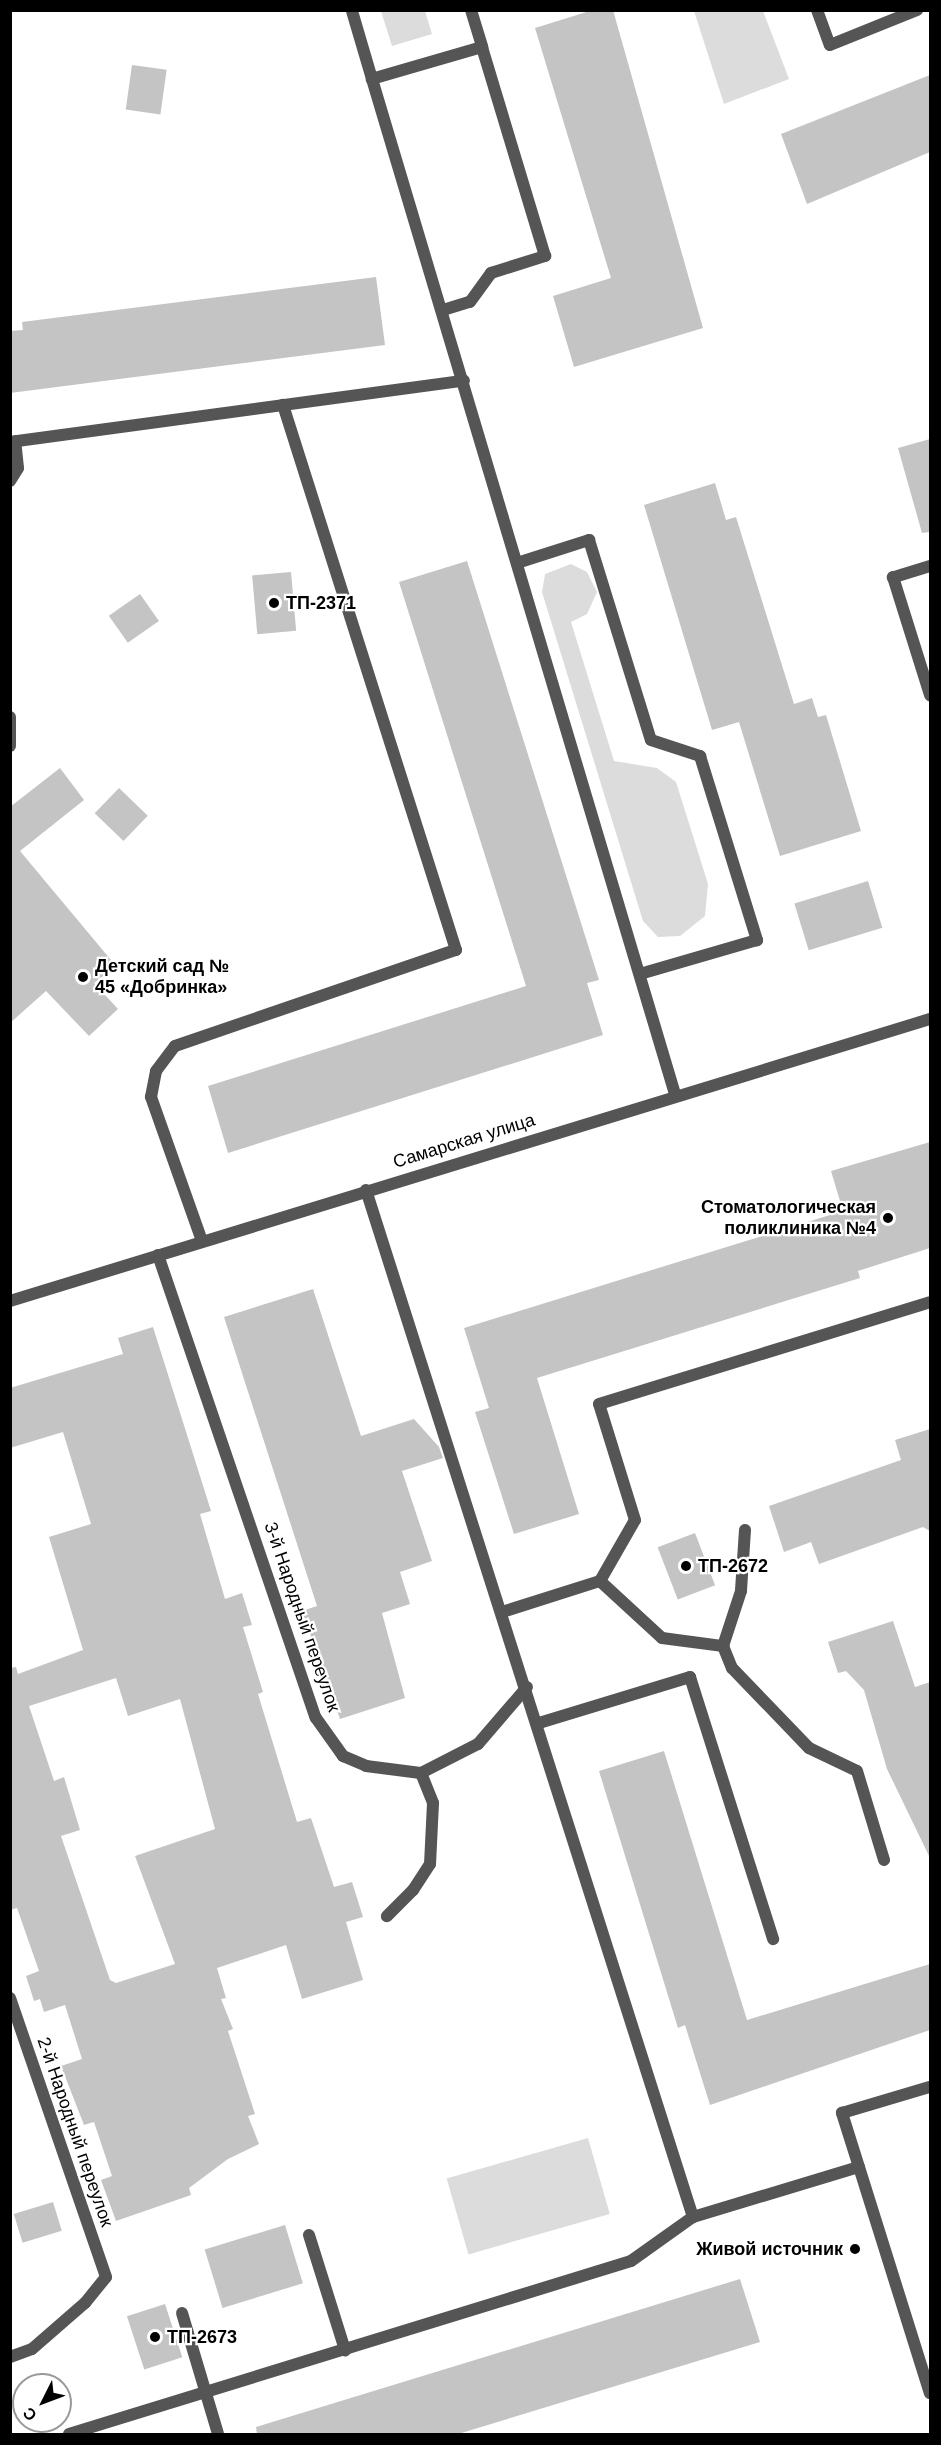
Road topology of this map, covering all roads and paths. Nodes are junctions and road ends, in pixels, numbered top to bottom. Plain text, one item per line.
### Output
1 (471, 10) edge
2 (817, 10) edge
3 (917, 10) edge
4 (352, 11) edge
5 (482, 47) junction
6 (372, 79) junction
7 (443, 310) junction
8 (464, 381) junction
9 (283, 405) junction
10 (13, 441) edge
11 (10, 481) edge
12 (517, 563) junction
13 (930, 566) edge
14 (930, 695) edge
15 (10, 717) edge
16 (10, 746) edge
17 (640, 974) junction
18 (930, 1019) edge
19 (675, 1094) junction
20 (366, 1190) junction
21 (202, 1241) junction
22 (158, 1255) junction
23 (10, 1301) edge
24 (930, 1302) edge
25 (745, 1530) dead end
26 (600, 1581) junction
27 (502, 1612) junction
28 (723, 1646) junction
29 (526, 1687) junction
30 (539, 1723) junction
31 (421, 1773) junction
32 (884, 1860) dead end
33 (387, 1916) dead end
34 (773, 1939) dead end
35 (10, 1998) edge
36 (930, 2087) edge
37 (859, 2167) junction
38 (693, 2217) junction
39 (309, 2235) dead end
40 (182, 2313) dead end
41 (345, 2350) junction
42 (10, 2357) edge
43 (206, 2393) junction
44 (930, 2393) edge
45 (69, 2434) edge
46 (218, 2434) edge

1 - 5 street
2 - 3 street
4 - 6 street
5 - 6 street
5 - 7 street
6 - 7 street
7 - 8 street
8 - 9 street
8 - 12 street
9 - 10 street
9 - 21 street
10 - 11 street
12 - 17 street
12 - 17 street
13 - 14 street
15 - 16 street
17 - 19 street
18 - 19 street, Самарская улица
19 - 20 street, Самарская улица
20 - 21 street, Самарская улица
20 - 27 street
21 - 22 street, Самарская улица
22 - 23 street, Самарская улица
22 - 31 street, 3-й Народный переулок
24 - 26 street
25 - 28 street
26 - 27 street
26 - 28 street
27 - 29 street
28 - 32 street
29 - 30 street
29 - 31 street
30 - 34 street
30 - 38 street
31 - 33 street
35 - 42 street, 2-й Народный переулок
36 - 37 street
37 - 38 street
37 - 44 street
38 - 41 street
39 - 41 street
40 - 43 street
41 - 43 street
43 - 45 street
43 - 46 street

